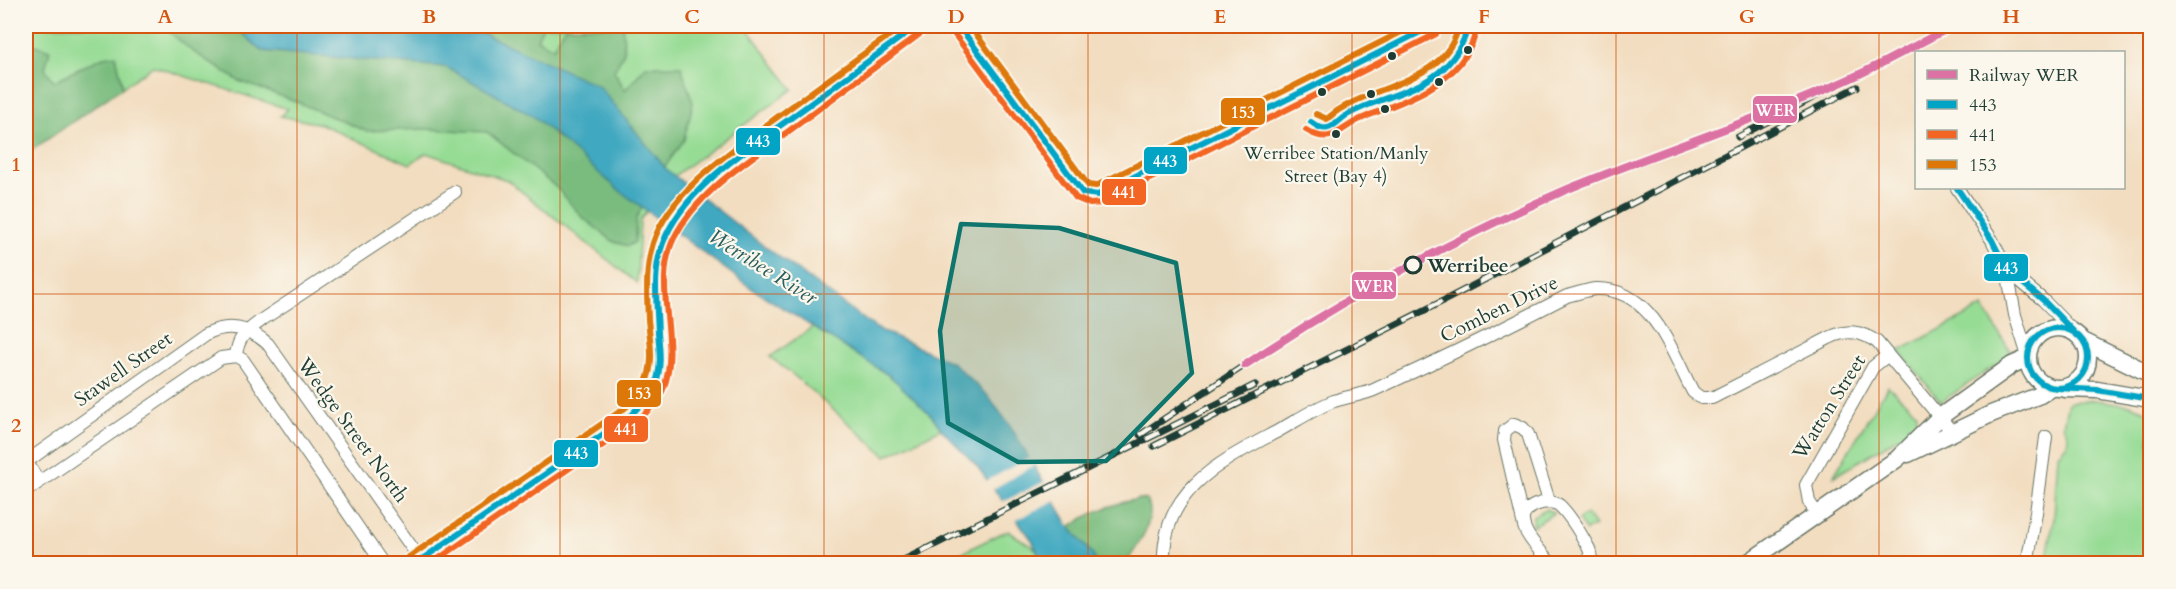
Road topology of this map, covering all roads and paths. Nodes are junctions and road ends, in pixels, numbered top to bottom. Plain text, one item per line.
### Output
1 (916, 26) edge
2 (959, 26) edge
3 (1432, 26) edge
4 (1958, 189) edge
5 (455, 192) dead end
6 (2007, 270) junction
7 (249, 331) junction
8 (2079, 337) junction
9 (1888, 355) junction
10 (236, 356) junction
11 (2028, 357) junction
12 (2151, 374) edge
13 (2054, 388) junction
14 (2151, 399) edge
15 (1940, 417) junction
16 (1953, 433) junction
17 (2046, 438) dead end
18 (1897, 459) junction
19 (26, 461) edge
20 (39, 482) junction
21 (26, 491) edge
22 (1549, 501) junction
23 (1818, 515) junction
24 (1523, 522) junction
25 (417, 561) edge
26 (1590, 562) edge
27 (383, 564) edge
28 (1164, 564) edge
29 (1551, 564) edge
30 (1746, 564) edge
31 (2027, 564) edge

1 - 25 street
2 - 3 street
4 - 6 street
5 - 7 street
6 - 8 street
6 - 11 street
7 - 10 street
7 - 19 street, Stawell Street
7 - 25 street, Wedge Street North
8 - 11 street
8 - 12 street
8 - 13 street
9 - 15 street, Comben Drive
9 - 23 street, Watton Street
9 - 28 street, Comben Drive
10 - 20 street
10 - 27 street
11 - 13 street
11 - 15 street
13 - 14 street
13 - 16 street
15 - 16 street, Comben Drive
15 - 18 street
16 - 18 street
17 - 31 street
18 - 23 street
19 - 20 street, Stawell Street
20 - 21 street
22 - 24 street
22 - 24 street
22 - 26 street
23 - 30 street
24 - 29 street

